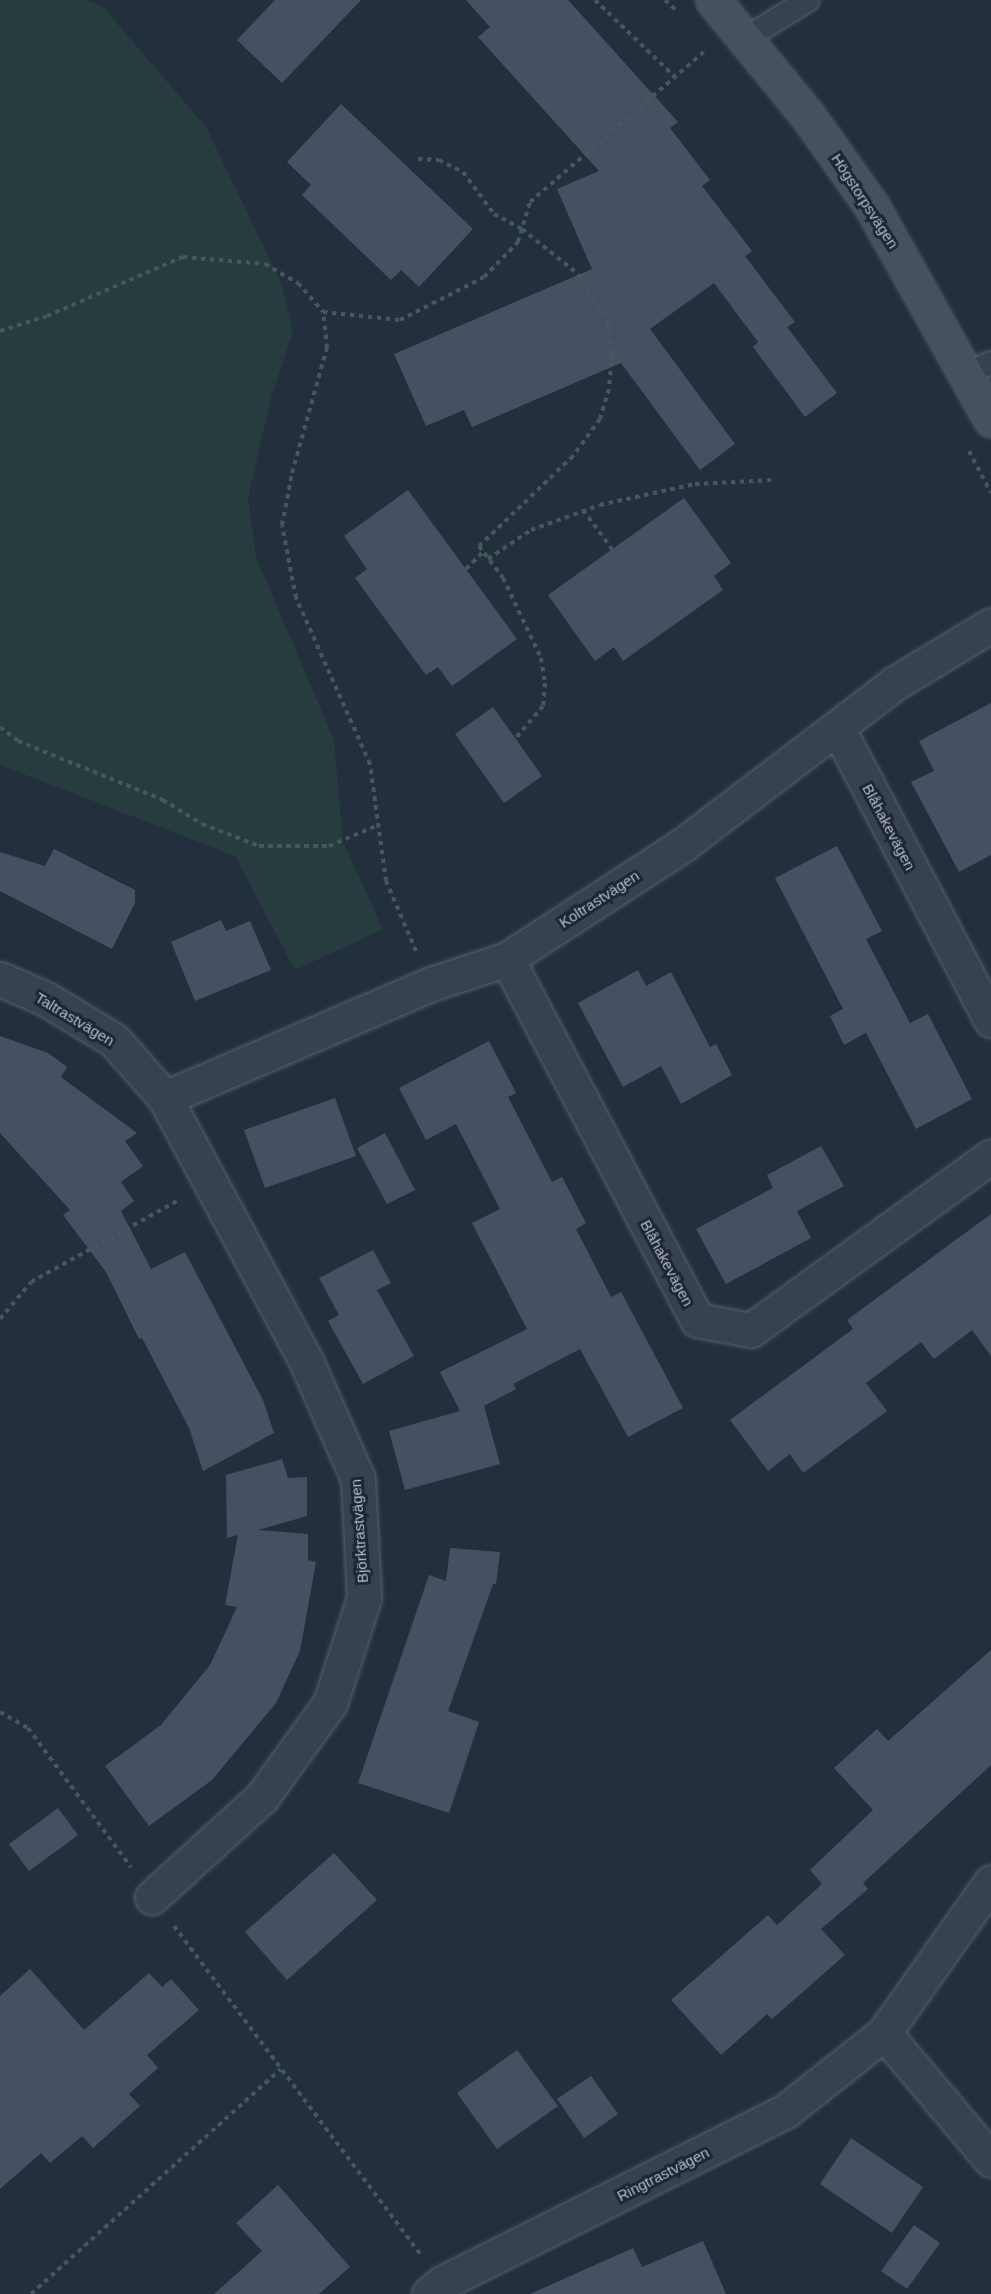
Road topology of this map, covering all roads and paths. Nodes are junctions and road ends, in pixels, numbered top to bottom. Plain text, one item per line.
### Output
1 (595, 0) edge
2 (665, 0) edge
3 (713, 0) edge
4 (808, 0) edge
5 (681, 15) dead end
6 (739, 32) junction
7 (675, 77) junction
8 (418, 159) dead end
9 (522, 229) junction
10 (323, 312) junction
11 (0, 331) edge
12 (979, 368) edge
13 (991, 420) edge
14 (965, 443) dead end
15 (772, 480) dead end
16 (991, 493) edge
17 (583, 510) junction
18 (612, 549) dead end
19 (483, 552) junction
20 (488, 559) junction
21 (466, 569) dead end
22 (991, 625) edge
23 (0, 727) edge
24 (838, 729) junction
25 (515, 739) dead end
26 (376, 826) junction
27 (507, 959) junction
28 (0, 979) edge
29 (431, 984) junction
30 (991, 1020) edge
31 (165, 1098) junction
32 (991, 1156) edge
33 (211, 1182) junction
34 (0, 1319) edge
35 (0, 1712) edge
36 (991, 1882) edge
37 (152, 1897) junction
38 (884, 2033) junction
39 (281, 2069) junction
40 (991, 2160) edge
41 (435, 2289) edge
42 (31, 2294) edge

1 - 7 path
2 - 5 path
3 - 6 street, Högstorpsvägen
4 - 6 lane
6 - 7 path
6 - 12 street, Högstorpsvägen
7 - 9 path
8 - 9 path
9 - 10 path
9 - 19 path
10 - 11 path
10 - 26 path
12 - 13 street, Högstorpsvägen
14 - 16 path
15 - 17 path
17 - 18 path
17 - 20 path
19 - 20 path
19 - 21 path
20 - 25 path
22 - 24 street, Koltrastvägen
23 - 26 path
24 - 27 street, Koltrastvägen
24 - 30 street, Blåhakevägen
26 - 29 path
27 - 29 street, Koltrastvägen
27 - 32 street, Blåhakevägen
28 - 31 street, Taltrastvägen
29 - 31 street, Koltrastvägen
31 - 33 street, Björktrastvägen
33 - 34 path
33 - 37 street, Björktrastvägen
35 - 37 path
36 - 38 street, Ringtrastvägen
37 - 39 path
38 - 40 street
38 - 41 street, Ringtrastvägen
39 - 41 path
39 - 42 path

